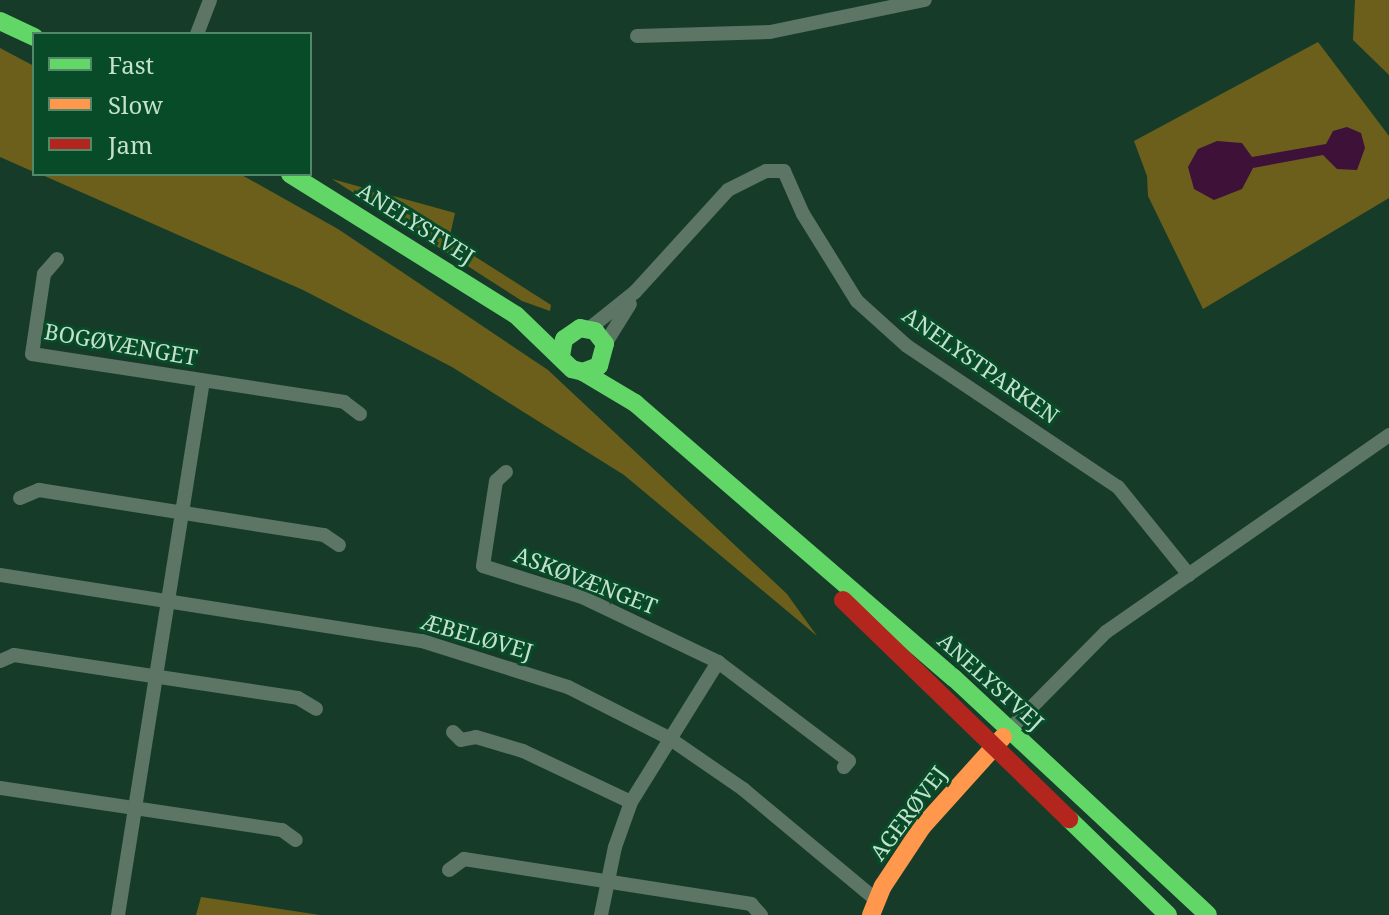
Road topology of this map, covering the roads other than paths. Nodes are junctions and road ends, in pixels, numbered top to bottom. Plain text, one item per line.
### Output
1 (210, 0) edge
2 (925, 0) edge
3 (0, 21) edge
4 (198, 32) edge
5 (32, 36) edge
6 (637, 36) dead end
7 (293, 176) edge
8 (57, 259) dead end
9 (635, 292) junction
10 (516, 315) junction
11 (583, 329) junction
12 (605, 347) junction
13 (561, 356) junction
14 (583, 372) junction
15 (203, 381) junction
16 (635, 403) junction
17 (360, 414) dead end
18 (1389, 435) edge
19 (506, 472) dead end
20 (734, 493) junction
21 (20, 498) dead end
22 (182, 513) junction
23 (339, 545) dead end
24 (0, 575) edge
25 (1189, 575) junction
26 (168, 601) junction
27 (0, 661) edge
28 (718, 662) junction
29 (157, 676) junction
30 (316, 709) dead end
31 (1009, 730) junction
32 (453, 732) dead end
33 (669, 738) junction
34 (992, 747) junction
35 (844, 767) dead end
36 (0, 788) edge
37 (631, 802) junction
38 (135, 808) junction
39 (296, 840) dead end
40 (449, 870) dead end
41 (607, 881) junction
42 (874, 908) edge
43 (118, 915) edge
44 (601, 915) edge
45 (761, 915) edge
46 (1168, 915) edge
47 (1208, 915) edge

1 - 4 street
2 - 6 street
3 - 5 street
7 - 10 street, ANELYSTVEJ
8 - 15 street, BOGØVÆNGET
9 - 11 street, ANELYSTPARKEN
9 - 12 street, ANELYSTPARKEN
9 - 25 street, ANELYSTPARKEN
10 - 11 street, ANELYSTVEJ
10 - 13 street, ANELYSTVEJ
11 - 12 street
11 - 13 street
12 - 14 street
12 - 16 street, ANELYSTVEJ
13 - 14 street
14 - 16 street, ANELYSTVEJ
15 - 17 street, BOGØVÆNGET
15 - 22 street, BOGØVÆNGET
16 - 20 street, ANELYSTVEJ
18 - 25 street
19 - 28 street, ASKØVÆNGET
20 - 31 street, ANELYSTVEJ
20 - 34 street, ANELYSTVEJ
21 - 22 street
22 - 23 street
22 - 26 street, BOGØVÆNGET
24 - 26 street, ÆBELØVEJ
25 - 31 street
26 - 29 street, BOGØVÆNGET
26 - 33 street, ÆBELØVEJ
27 - 29 street
28 - 33 street
28 - 35 street, ASKØVÆNGET
29 - 30 street
29 - 38 street, BOGØVÆNGET
31 - 34 street, AGERØVEJ
31 - 47 street, ANELYSTVEJ
32 - 37 street
33 - 37 street
33 - 42 street, ÆBELØVEJ
34 - 42 street, AGERØVEJ
34 - 46 street, ANELYSTVEJ
36 - 38 street
37 - 41 street
38 - 39 street
38 - 43 street, BOGØVÆNGET
40 - 41 street
41 - 44 street
41 - 45 street

